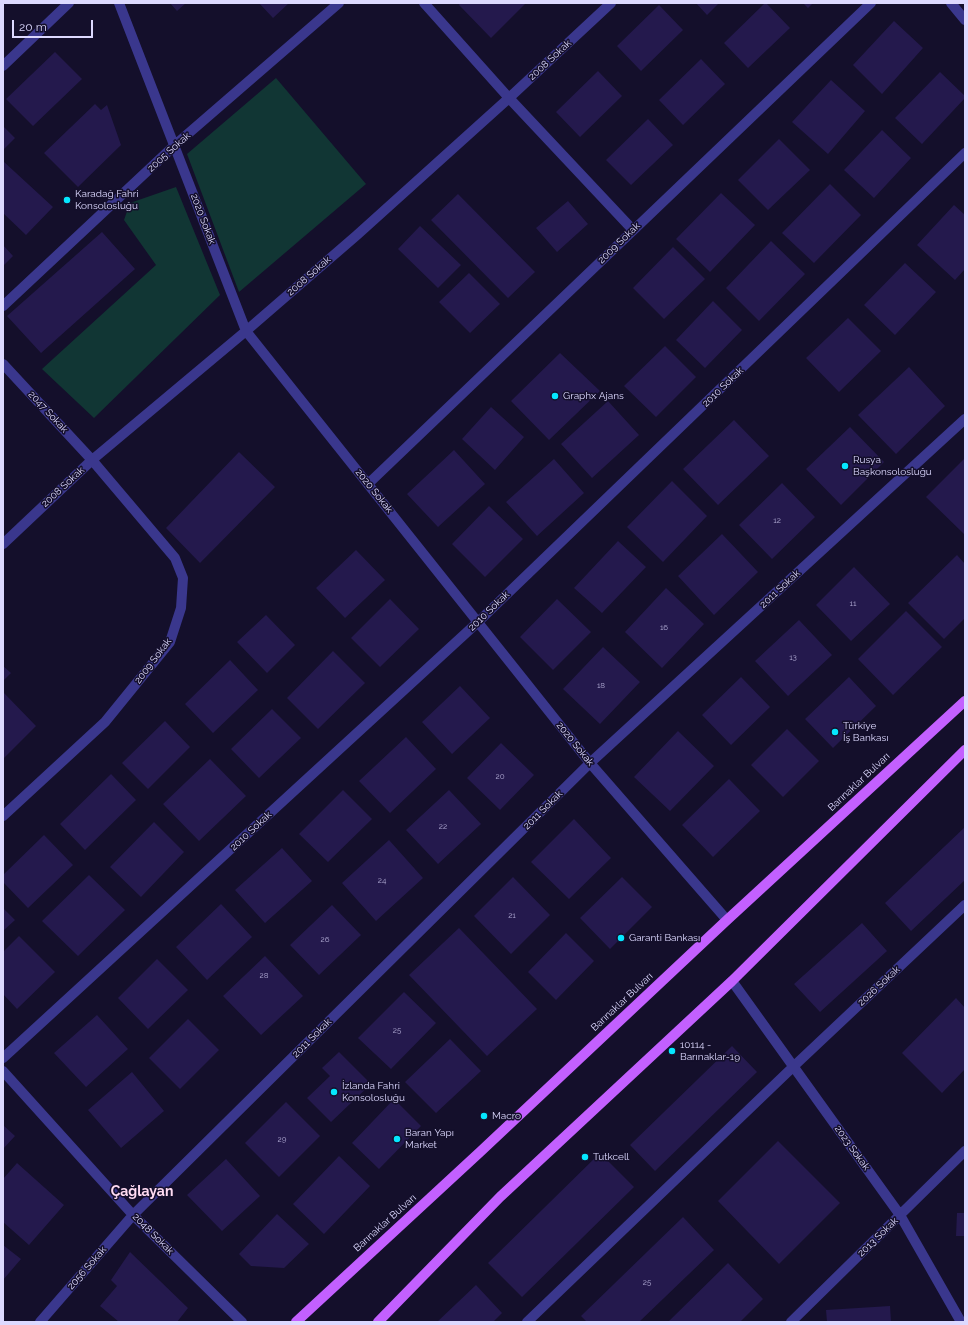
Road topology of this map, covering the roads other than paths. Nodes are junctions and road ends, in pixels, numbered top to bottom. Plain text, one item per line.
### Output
1 (69, 3) edge
2 (119, 3) edge
3 (339, 3) edge
4 (424, 3) edge
5 (611, 3) edge
6 (871, 3) edge
7 (950, 3) edge
8 (965, 20) edge
9 (3, 66) edge
10 (509, 98) junction
11 (175, 145) junction
12 (965, 153) edge
13 (633, 230) junction
14 (3, 306) edge
15 (246, 331) junction
16 (3, 364) edge
17 (965, 419) edge
18 (92, 460) junction
19 (368, 484) junction
20 (3, 544) edge
21 (478, 622) junction
22 (965, 701) edge
23 (965, 750) edge
24 (590, 763) junction
25 (3, 816) edge
26 (965, 905) edge
27 (727, 920) junction
28 (732, 981) junction
29 (3, 1058) edge
30 (794, 1066) junction
31 (3, 1072) edge
32 (965, 1151) edge
33 (133, 1215) junction
34 (900, 1215) junction
35 (40, 1322) edge
36 (242, 1322) edge
37 (296, 1322) edge
38 (378, 1322) edge
39 (527, 1322) edge
40 (790, 1322) edge
41 (961, 1322) edge

1 - 9 street
2 - 11 street, 2020 Sokak
3 - 11 street, 2005 Sokak
4 - 10 street
5 - 10 street, 2008 Sokak
6 - 13 street, 2009 Sokak
7 - 8 street
10 - 13 street
10 - 15 street, 2008 Sokak
11 - 14 street, 2005 Sokak
11 - 15 street, 2020 Sokak
12 - 21 street, 2010 Sokak
13 - 19 street, 2009 Sokak
15 - 18 street, 2008 Sokak
15 - 19 street, 2020 Sokak
16 - 18 street, 2047 Sokak
17 - 24 street, 2011 Sokak
18 - 20 street, 2008 Sokak
18 - 25 street, 2009 Sokak
19 - 21 street, 2020 Sokak
21 - 24 street, 2020 Sokak
21 - 29 street, 2010 Sokak
22 - 27 main road, Barınaklar Bulvarı
23 - 28 main road
24 - 27 street, 2020 Sokak
24 - 33 street, 2011 Sokak
26 - 30 street, 2026 Sokak
27 - 37 main road, Barınaklar Bulvarı
28 - 30 street, 2023 Sokak
28 - 38 main road
30 - 34 street, 2023 Sokak
30 - 39 street, 2026 Sokak
31 - 33 street, 2048 Sokak
32 - 34 street, 2013 Sokak
33 - 35 street, 2056 Sokak
33 - 36 street, 2048 Sokak
34 - 40 street, 2013 Sokak
34 - 41 street, 2023 Sokak

